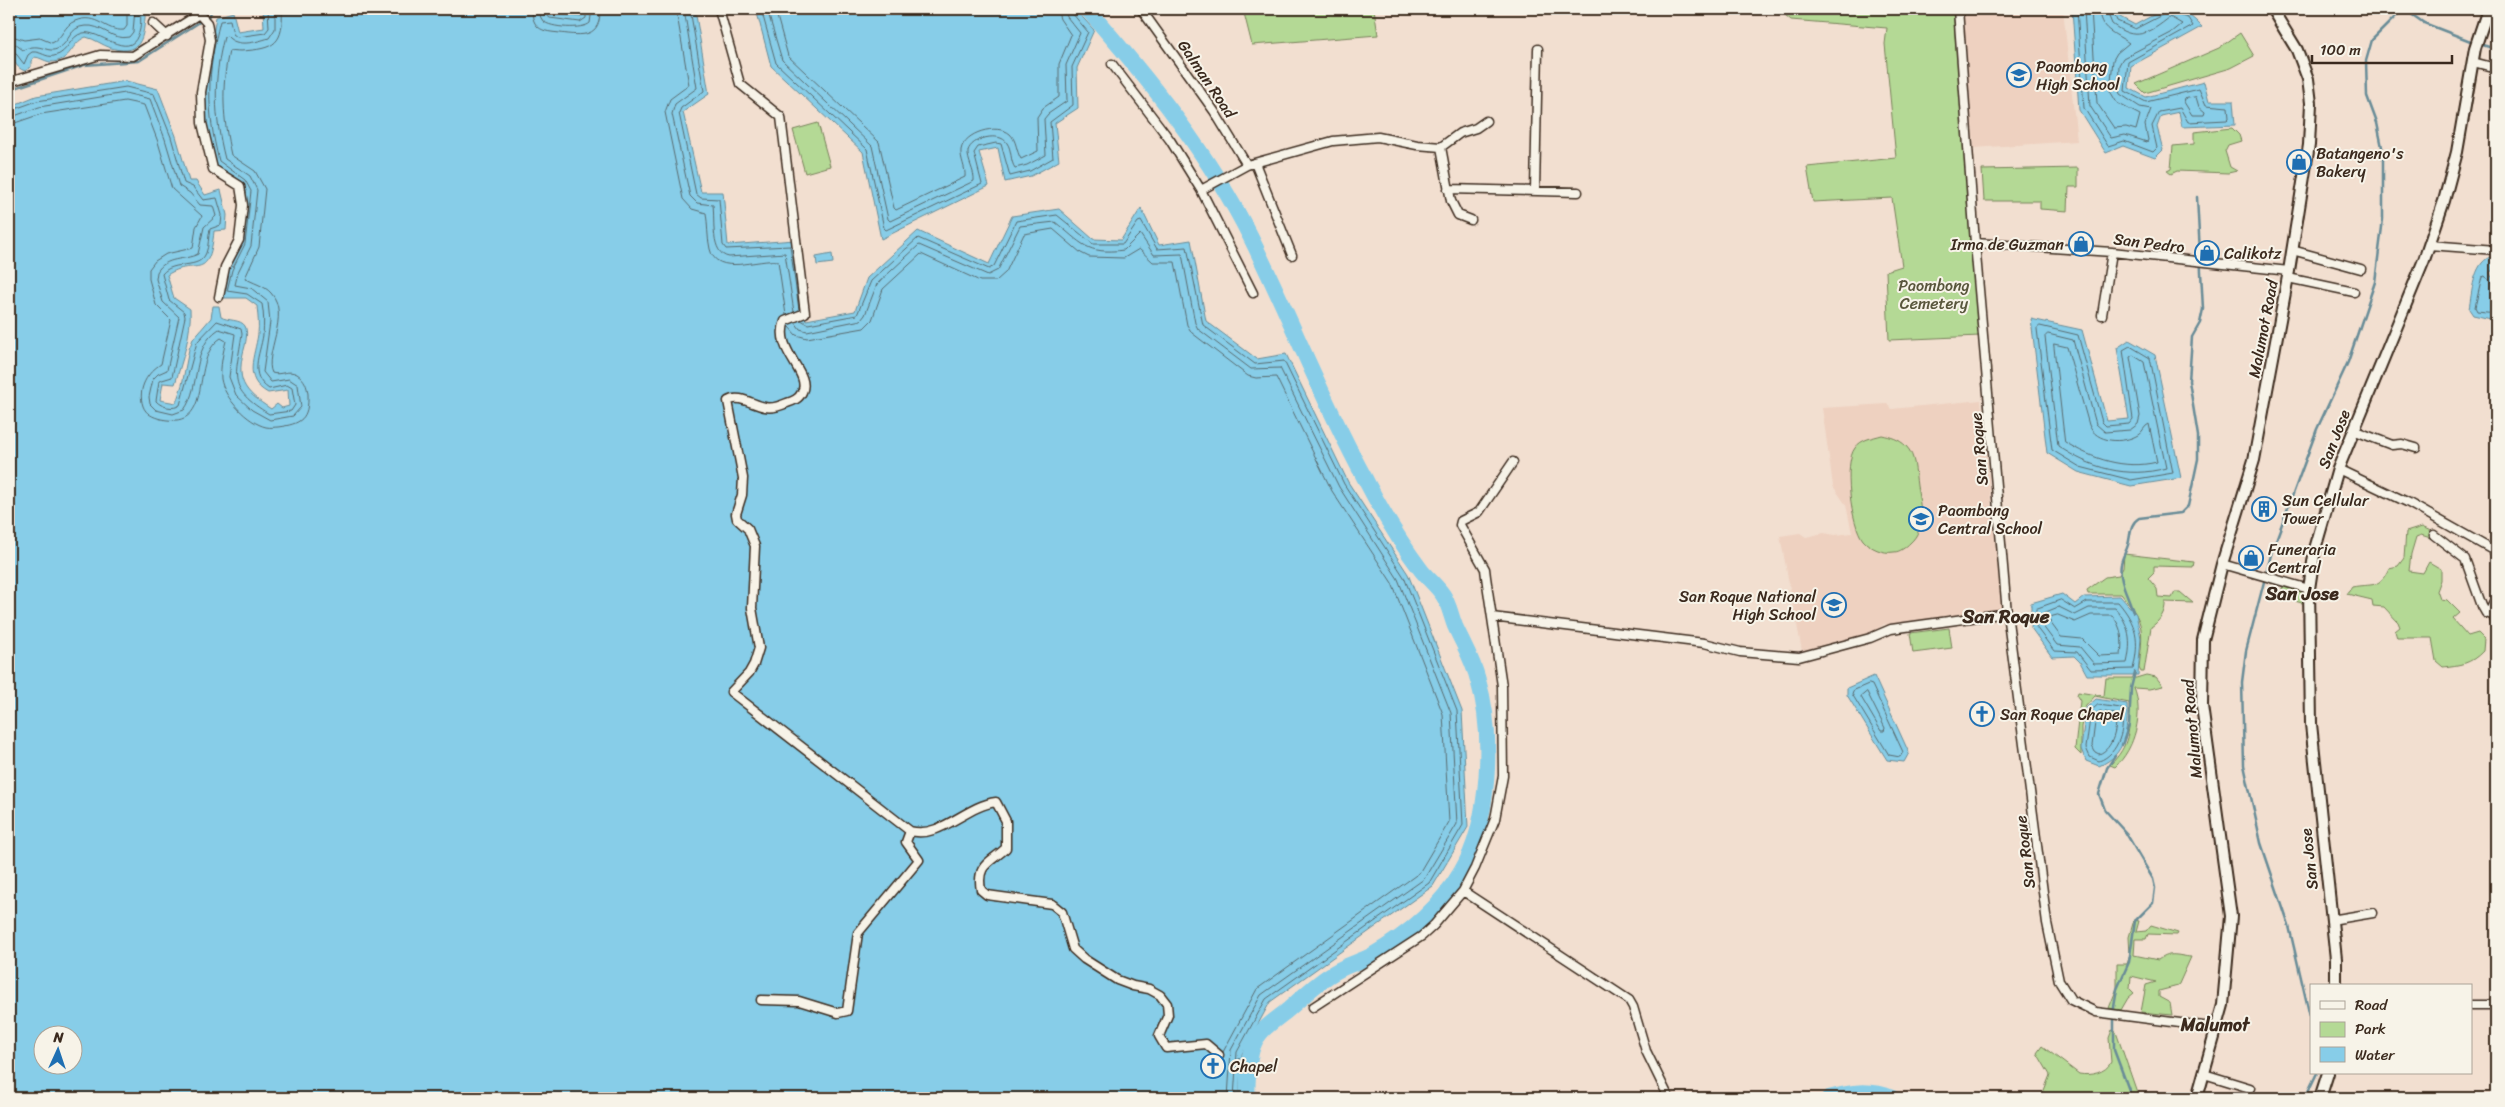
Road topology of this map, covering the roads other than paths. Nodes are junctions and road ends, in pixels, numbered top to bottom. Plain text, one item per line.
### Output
1 (719, 9) edge
2 (1141, 9) edge
3 (1958, 9) edge
4 (2272, 9) edge
5 (2488, 9) edge
6 (201, 13) edge
7 (153, 23) dead end
8 (167, 36) junction
9 (1538, 50) dead end
10 (2473, 62) junction
11 (1112, 64) dead end
12 (2496, 68) edge
13 (9, 82) edge
14 (1486, 121) dead end
15 (1441, 147) junction
16 (1255, 163) junction
17 (1247, 166) junction
18 (1448, 189) junction
19 (1201, 190) junction
20 (1535, 190) junction
21 (1578, 192) dead end
22 (1470, 220) dead end
23 (1975, 243) junction
24 (2429, 245) junction
25 (2292, 250) junction
26 (2496, 250) edge
27 (2112, 252) junction
28 (1292, 255) dead end
29 (2361, 269) dead end
30 (2288, 275) junction
31 (2354, 292) dead end
32 (1253, 293) dead end
33 (219, 297) dead end
34 (2102, 315) dead end
35 (2353, 430) junction
36 (2416, 448) dead end
37 (1512, 462) dead end
38 (2338, 468) junction
39 (2434, 535) dead end
40 (2496, 552) edge
41 (2222, 564) junction
42 (2309, 589) junction
43 (2496, 598) edge
44 (2008, 613) junction
45 (2492, 615) junction
46 (1492, 617) junction
47 (2496, 622) edge
48 (910, 831) junction
49 (1463, 890) junction
50 (2373, 913) dead end
51 (2331, 920) junction
52 (2336, 984) edge
53 (761, 1000) dead end
54 (2472, 1005) edge
55 (2496, 1005) edge
56 (1313, 1007) dead end
57 (2218, 1028) junction
58 (1219, 1055) dead end
59 (2204, 1074) junction
60 (2328, 1074) edge
61 (2250, 1088) dead end
62 (1670, 1098) edge
63 (2197, 1098) edge
64 (2320, 1098) edge

1 - 48 street
2 - 17 street, Galman Road
3 - 23 street, San Roque
4 - 25 street, Malumot Road
5 - 10 street, San Jose
6 - 8 street
6 - 33 street
7 - 8 street
8 - 13 street
9 - 20 street
10 - 12 street
10 - 24 street, San Jose
11 - 19 street
14 - 15 street
15 - 16 street
15 - 18 street
16 - 17 street
16 - 28 street
17 - 19 street
18 - 20 street
18 - 22 street
19 - 32 street
20 - 21 street
23 - 27 street, San Pedro
23 - 44 street, San Roque
24 - 26 street
24 - 35 street, San Jose
25 - 29 street
25 - 30 street, Malumot Road
27 - 30 street, San Pedro
27 - 34 street
30 - 31 street, San Pedro
30 - 41 street, Malumot Road
35 - 36 street
35 - 38 street, San Jose
37 - 46 street
38 - 40 street
38 - 42 street, San Jose
39 - 45 street
41 - 42 street
41 - 57 street, Malumot Road
42 - 51 street, San Jose
43 - 45 street
44 - 46 street
44 - 57 street, San Roque
45 - 47 street
46 - 49 street
48 - 53 street
48 - 58 street
49 - 56 street
49 - 62 street
50 - 51 street
51 - 52 street, San Jose
54 - 55 street
57 - 59 street, Malumot Road
59 - 61 street
59 - 63 street, Malumot Road
60 - 64 street

